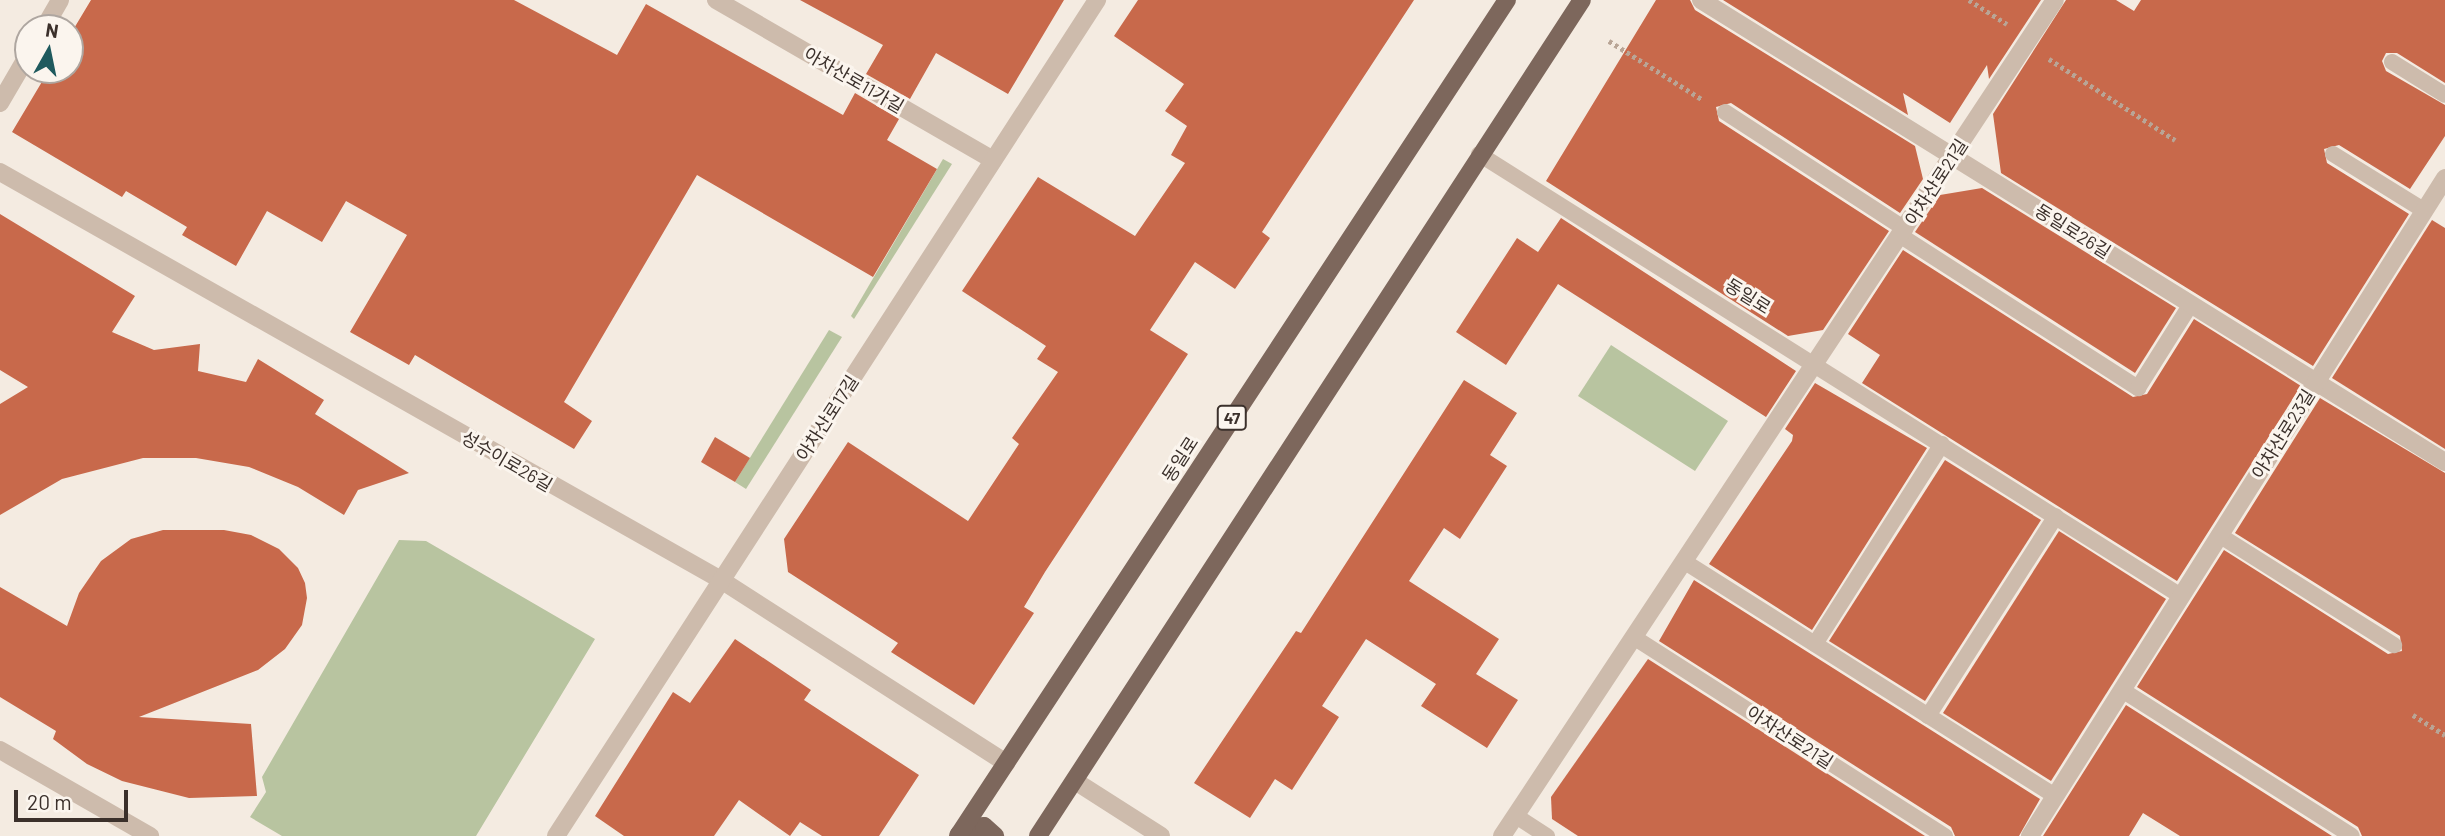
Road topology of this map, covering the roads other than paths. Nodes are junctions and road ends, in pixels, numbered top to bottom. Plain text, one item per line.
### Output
1 (716, 0) edge
2 (1097, 0) edge
3 (1507, 0) edge
4 (1582, 0) edge
5 (1701, 0) edge
6 (2056, 0) edge
7 (2392, 62) dead end
8 (14, 79) edge
9 (2445, 95) edge
10 (0, 103) edge
11 (1725, 112) road end
12 (1479, 154) junction
13 (2333, 154) dead end
14 (1953, 156) junction
15 (993, 160) junction
16 (0, 172) edge
17 (2445, 178) edge
18 (2425, 211) junction
19 (1903, 232) junction
20 (2191, 304) junction
21 (1817, 364) junction
22 (2316, 382) junction
23 (1942, 444) junction
24 (2445, 462) edge
25 (2056, 516) junction
26 (2219, 535) junction
27 (1685, 562) junction
28 (720, 580) junction
29 (2181, 596) junction
30 (1635, 638) junction
31 (1815, 644) junction
32 (2395, 645) dead end
33 (2122, 690) junction
34 (1928, 716) junction
35 (0, 750) edge
36 (1006, 763) junction
37 (1075, 781) junction
38 (2055, 796) junction
39 (1516, 816) junction
40 (959, 835) edge
41 (150, 836) edge
42 (556, 836) edge
43 (995, 836) edge
44 (1038, 836) edge
45 (1161, 836) edge
46 (1503, 836) edge
47 (1547, 836) edge
48 (1945, 836) edge
49 (2030, 836) edge
50 (2352, 836) edge

1 - 15 street, 아차산로11가길
2 - 15 street, 아차산로17길
3 - 36 main road, 동일로 / 47
4 - 12 main road
5 - 14 street, 동일로26길
6 - 14 street, 아차산로21길
7 - 9 lane
8 - 10 street
11 - 19 lane
12 - 21 lane, 동일로
12 - 37 main road
13 - 18 lane
14 - 19 street, 아차산로21길
14 - 20 street, 동일로26길
15 - 28 street, 아차산로17길
16 - 28 street, 성수이로26길
17 - 18 street, 아차산로23길
18 - 22 street, 아차산로23길
19 - 20 lane
19 - 21 street, 아차산로21길
20 - 22 street, 동일로26길
21 - 23 lane
21 - 27 street, 아차산로21길
22 - 24 street, 동일로26길
22 - 26 street, 아차산로23길
23 - 25 lane
23 - 31 lane
25 - 29 lane
25 - 34 lane
26 - 29 street, 아차산로23길
26 - 32 lane
27 - 30 street, 아차산로21길
27 - 31 lane
28 - 36 street, 성수이로26길
28 - 42 street, 아차산로17길
29 - 33 street, 아차산로23길
30 - 39 street, 아차산로21길
30 - 48 lane, 아차산로21길
31 - 34 lane
33 - 38 street, 아차산로23길
33 - 50 lane
34 - 38 lane
35 - 41 street
36 - 40 main road, 동일로 / 47
37 - 44 main road
37 - 45 street
38 - 49 street, 아차산로23길
39 - 46 street, 아차산로21길
39 - 47 lane
40 - 43 main road

